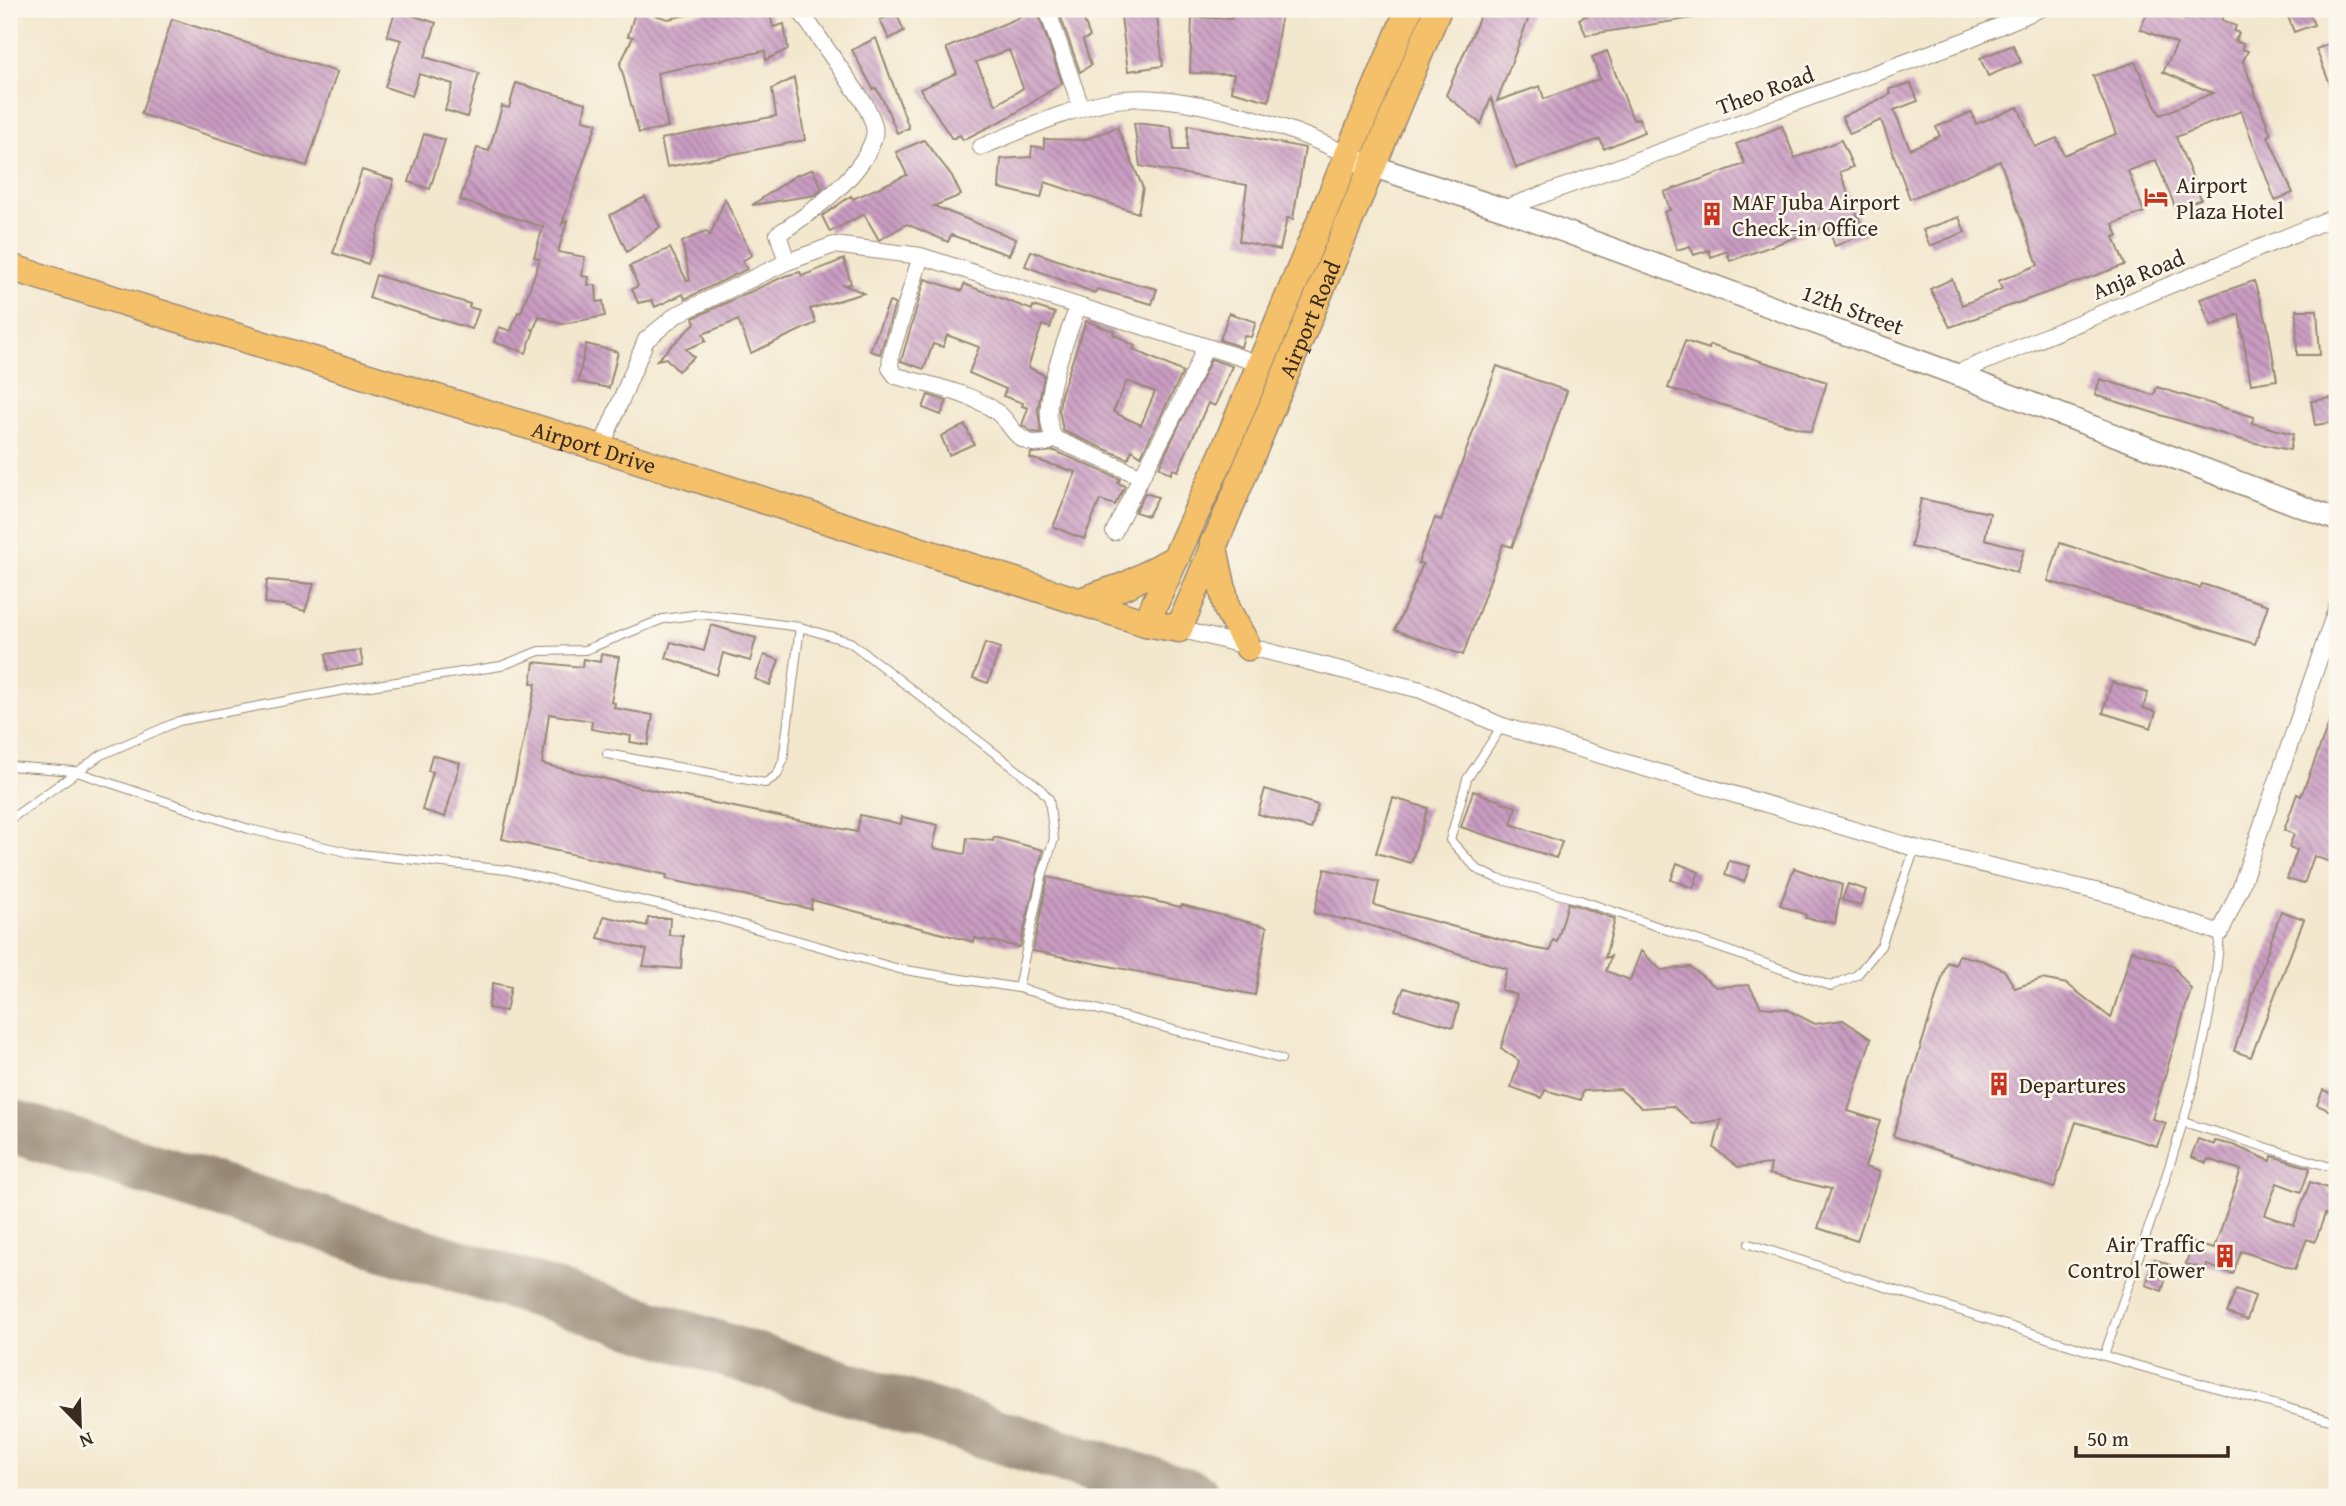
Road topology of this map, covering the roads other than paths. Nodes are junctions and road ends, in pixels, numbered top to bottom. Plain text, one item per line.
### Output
1 (799, 9) edge
2 (1047, 9) edge
3 (1409, 9) edge
4 (1438, 9) edge
5 (2040, 9) edge
6 (1081, 107) junction
7 (981, 147) dead end
8 (1347, 155) junction
9 (1371, 167) junction
10 (1503, 209) junction
11 (2337, 216) edge
12 (921, 256) junction
13 (787, 262) junction
14 (9, 267) edge
15 (1078, 306) junction
16 (1205, 347) junction
17 (1261, 365) junction
18 (1955, 374) junction
19 (1055, 439) junction
20 (601, 448) junction
21 (1140, 476) junction
22 (2337, 520) edge
23 (1114, 532) dead end
24 (1213, 542) junction
25 (1176, 558) junction
26 (1080, 601) junction
27 (2337, 607) edge
28 (1146, 623) junction
29 (800, 627) junction
30 (1179, 629) junction
31 (1248, 647) junction
32 (1502, 726) junction
33 (607, 754) dead end
34 (9, 766) edge
35 (74, 771) junction
36 (9, 820) edge
37 (1915, 848) junction
38 (2220, 933) junction
39 (1018, 989) junction
40 (1281, 1059) dead end
41 (2183, 1122) junction
42 (2337, 1169) edge
43 (1749, 1244) dead end
44 (2104, 1356) junction
45 (2337, 1422) edge

1 - 13 street
2 - 6 street
3 - 8 main road, Airport Road
4 - 9 main road, Airport Road
5 - 10 street, Theo Road
6 - 7 street
6 - 8 street
8 - 9 street, 12th Street
8 - 17 main road, Airport Road
9 - 10 street, 12th Street
9 - 24 main road, Airport Road
10 - 18 street, 12th Street
11 - 18 street, Anja Road
12 - 13 street
12 - 15 street
12 - 19 street
13 - 20 street
14 - 20 main road, Airport Drive
15 - 16 street
15 - 19 street
16 - 17 street
16 - 21 street
17 - 25 main road, Airport Road
18 - 22 street, 12th Street
19 - 21 street
20 - 26 main road, Airport Drive
21 - 23 street
24 - 30 main road, Airport Road
24 - 31 main road
25 - 26 main road
25 - 28 main road, Airport Road
26 - 28 main road, Airport Drive
27 - 38 street
28 - 30 main road, Airport Drive
29 - 33 lane
29 - 35 lane
29 - 39 lane
30 - 31 street
31 - 32 street
32 - 37 street
32 - 37 lane
34 - 35 lane
35 - 36 lane
35 - 39 lane
37 - 38 street
38 - 41 lane
39 - 40 lane
41 - 42 lane
41 - 44 lane
43 - 44 lane
44 - 45 lane

